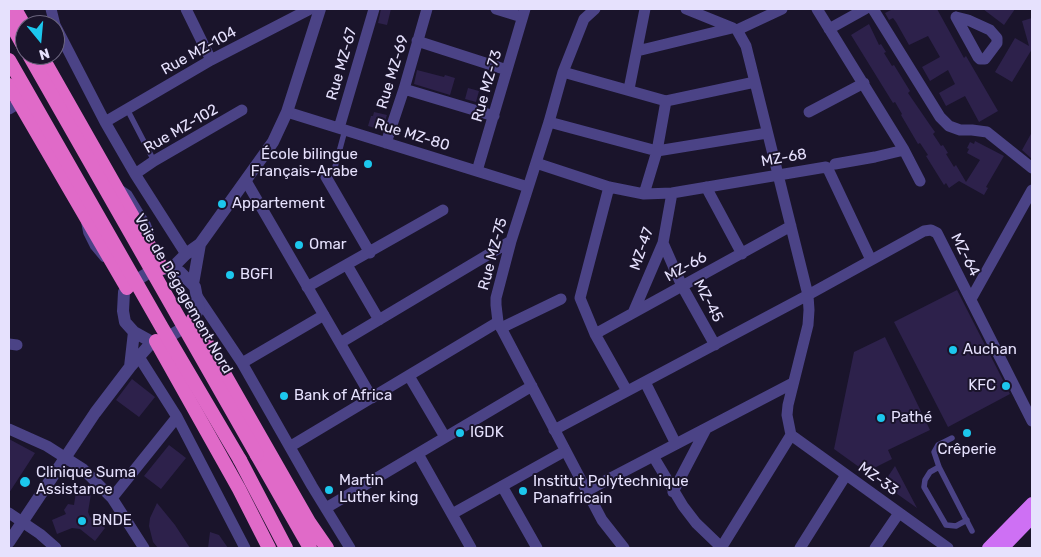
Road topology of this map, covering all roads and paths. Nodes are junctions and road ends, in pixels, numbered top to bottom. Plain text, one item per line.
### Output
1 (186, 9) edge
2 (310, 9) edge
3 (320, 9) edge
4 (374, 9) edge
5 (428, 9) edge
6 (496, 9) edge
7 (595, 9) edge
8 (645, 9) edge
9 (686, 9) edge
10 (782, 9) edge
11 (817, 9) edge
12 (865, 9) edge
13 (873, 9) edge
14 (524, 13) edge
15 (734, 29) junction
16 (829, 29) junction
17 (417, 40) junction
18 (65, 44) edge
19 (637, 51) junction
20 (9, 60) edge
21 (211, 60) junction
22 (35, 65) edge
23 (47, 65) edge
24 (507, 70) junction
25 (563, 72) junction
26 (755, 82) junction
27 (864, 82) junction
28 (9, 85) edge
29 (404, 89) junction
30 (629, 89) junction
31 (666, 101) junction
32 (14, 106) edge
33 (127, 109) junction
34 (242, 110) dead end
35 (286, 112) junction
36 (809, 112) dead end
37 (494, 116) junction
38 (105, 122) junction
39 (549, 122) junction
40 (342, 129) junction
41 (767, 133) junction
42 (386, 143) junction
43 (904, 150) junction
44 (657, 151) junction
45 (154, 161) junction
46 (536, 163) junction
47 (835, 164) dead end
48 (335, 167) dead end
49 (1032, 168) edge
50 (477, 171) junction
51 (135, 174) junction
52 (778, 174) junction
53 (326, 177) dead end
54 (246, 181) junction
55 (920, 181) dead end
56 (528, 187) junction
57 (610, 187) junction
58 (706, 187) junction
59 (1032, 190) edge
60 (672, 193) junction
61 (644, 194) junction
62 (443, 210) dead end
63 (791, 226) junction
64 (511, 241) junction
65 (663, 243) junction
66 (200, 244) junction
67 (370, 253) junction
68 (186, 254) junction
69 (742, 254) junction
70 (872, 260) junction
71 (347, 265) junction
72 (166, 269) junction
73 (682, 286) junction
74 (307, 287) junction
75 (127, 288) junction
76 (195, 290) junction
77 (808, 295) junction
78 (561, 299) dead end
79 (970, 299) junction
80 (633, 313) junction
81 (324, 315) junction
82 (192, 319) junction
83 (379, 320) junction
84 (500, 325) junction
85 (134, 332) junction
86 (595, 334) junction
87 (154, 341) junction
88 (340, 343) junction
89 (715, 345) junction
90 (139, 357) junction
91 (242, 363) junction
92 (130, 367) junction
93 (409, 376) junction
94 (645, 382) junction
95 (793, 383) junction
96 (532, 386) junction
97 (627, 391) junction
98 (372, 398) junction
99 (177, 417) junction
100 (1032, 421) edge
101 (9, 428) edge
102 (706, 428) junction
103 (554, 430) junction
104 (791, 435) junction
105 (445, 437) junction
106 (952, 438) dead end
107 (676, 444) junction
108 (291, 446) junction
109 (565, 451) junction
110 (418, 454) junction
111 (653, 456) junction
112 (66, 457) junction
113 (939, 467) junction
114 (846, 475) junction
115 (502, 486) junction
116 (586, 491) junction
117 (673, 492) junction
118 (112, 498) junction
119 (1032, 503) edge
120 (326, 508) junction
121 (9, 513) edge
122 (899, 513) junction
123 (452, 514) junction
124 (1032, 518) edge
125 (967, 520) junction
126 (23, 521) junction
127 (258, 527) junction
128 (972, 531) dead end
129 (9, 542) edge
130 (321, 547) edge
131 (533, 547) edge
132 (56, 548) edge
133 (144, 548) edge
134 (244, 548) edge
135 (269, 548) edge
136 (275, 548) edge
137 (286, 548) edge
138 (350, 548) edge
139 (471, 548) edge
140 (624, 548) edge
141 (721, 548) edge
142 (800, 548) edge
143 (875, 548) edge
144 (948, 548) edge
145 (988, 548) edge
146 (1003, 548) edge

1 - 21 street
2 - 21 street, Rue MZ-104
3 - 35 street
4 - 40 street, Rue MZ-67
5 - 17 street, Rue MZ-69
6 - 14 street
7 - 25 street, Rue MZ-75
8 - 19 street
9 - 15 street
10 - 15 street
11 - 16 street
12 - 16 street
13 - 49 street
14 - 24 street, Rue MZ-73
15 - 19 street
15 - 26 street
16 - 27 street
17 - 24 street
17 - 29 street, Rue MZ-69
18 - 38 street
19 - 30 street
20 - 137 highway, bridge
21 - 33 street, Rue MZ-104
22 - 130 highway, Voie de Dégagement Nord, bridge
23 - 72 highway
24 - 37 street, Rue MZ-73
25 - 30 street
25 - 39 street, Rue MZ-75
26 - 31 street
26 - 41 street
27 - 36 street
27 - 43 street
28 - 32 highway
29 - 37 street
29 - 42 street, Rue MZ-69
30 - 31 street
31 - 44 street
32 - 75 highway
33 - 38 street, Rue MZ-104
33 - 45 lane
34 - 45 street, Rue MZ-102
35 - 40 street, Rue MZ-80
35 - 54 street
37 - 50 street, Rue MZ-73
38 - 51 street
39 - 44 street
39 - 46 street, Rue MZ-75
40 - 42 street, Rue MZ-80
40 - 48 lane
41 - 44 street
41 - 52 street
42 - 50 street, Rue MZ-80
43 - 47 street
43 - 55 street
44 - 61 street
45 - 51 street, Rue MZ-102
46 - 56 street, Rue MZ-75
46 - 57 street, MZ-68
50 - 56 street, Rue MZ-80
51 - 68 street
52 - 58 street, MZ-68
52 - 63 street
52 - 70 street, MZ-68
53 - 67 street
54 - 66 street
54 - 74 street
56 - 64 street, Rue MZ-75
57 - 61 street, MZ-68
57 - 86 street
58 - 60 street, MZ-68
58 - 69 street
59 - 79 street
60 - 61 street, MZ-68
60 - 65 street, MZ-47
62 - 67 street
63 - 69 street, MZ-66
63 - 77 street
64 - 83 street
64 - 84 street, Rue MZ-75
65 - 73 street, MZ-45
65 - 80 street, MZ-47
66 - 68 street
66 - 76 street
67 - 71 street
68 - 72 street
69 - 73 street, MZ-66
70 - 77 street, MZ-64
70 - 79 street, MZ-64
71 - 74 street
71 - 83 street
72 - 75 street
72 - 76 street
73 - 80 street, MZ-66
73 - 89 street, MZ-45
74 - 81 street
75 - 85 street
76 - 82 street
76 - 91 street
77 - 89 street, MZ-64
77 - 95 street
78 - 84 street
79 - 100 street, MZ-64
80 - 86 street, MZ-66
81 - 88 street
81 - 91 street
82 - 87 street
82 - 130 highway
83 - 88 street
84 - 93 street
84 - 96 street, Rue MZ-75
85 - 87 street
85 - 92 street
86 - 97 street
87 - 90 street
87 - 127 highway
88 - 98 street
89 - 94 street, MZ-64
90 - 92 street
90 - 99 street
91 - 108 street
92 - 112 street
93 - 98 street
93 - 105 street
94 - 97 street, MZ-64
94 - 107 street
95 - 102 street
95 - 104 street
96 - 103 street, Rue MZ-75
96 - 105 street
97 - 103 street, MZ-64
98 - 108 street
99 - 118 street
99 - 134 street
101 - 112 street
102 - 107 street
102 - 117 street
103 - 109 street, Rue MZ-75
104 - 114 street, MZ-33
104 - 141 street
105 - 110 street
106 - 113 lane
107 - 111 street
108 - 120 street
109 - 115 street
109 - 116 street, Rue MZ-75
110 - 120 street
110 - 123 street
111 - 116 street
111 - 117 street
112 - 118 street
112 - 126 street
113 - 125 lane
113 - 125 lane
114 - 122 street, MZ-33
114 - 142 street
115 - 123 street
115 - 131 street
116 - 140 street, Rue MZ-75
117 - 141 street
118 - 133 street
119 - 145 main road
120 - 138 street
121 - 126 street
122 - 143 street
122 - 144 street, MZ-33
123 - 139 street
124 - 146 main road
125 - 128 lane
126 - 129 street
126 - 132 street
127 - 135 highway
127 - 136 highway

